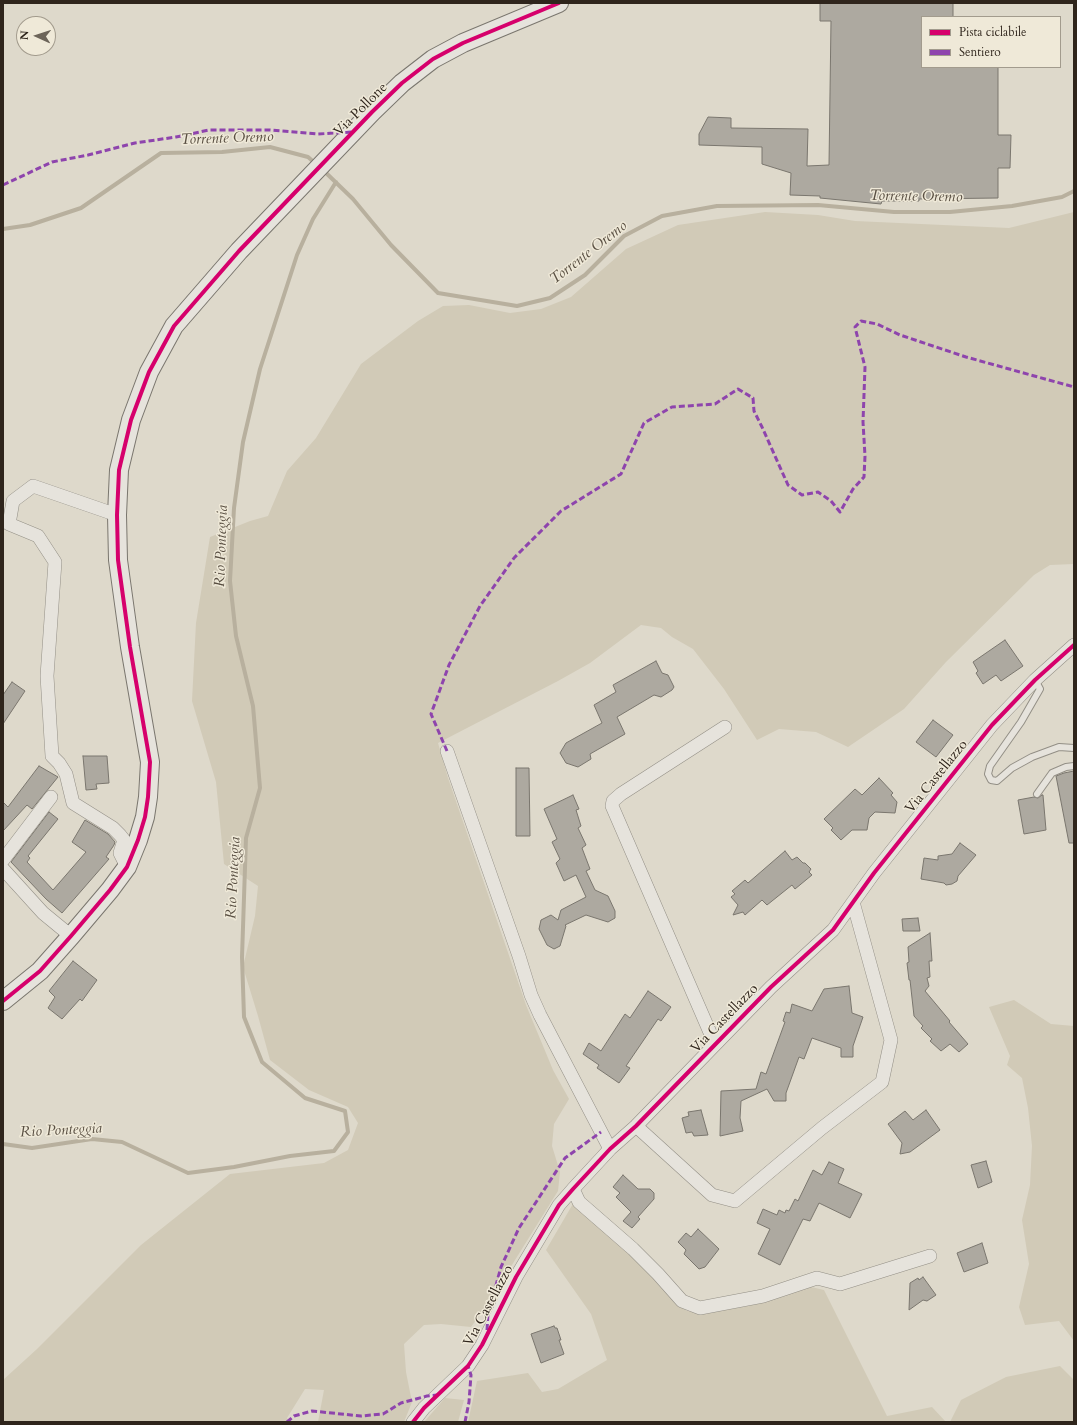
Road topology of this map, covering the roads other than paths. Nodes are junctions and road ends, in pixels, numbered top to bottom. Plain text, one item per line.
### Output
1 (559, 3) edge
2 (116, 515) junction
3 (1074, 645) edge
4 (1035, 680) junction
5 (724, 727) dead end
6 (1074, 748) edge
7 (447, 751) dead end
8 (1074, 766) edge
9 (1037, 794) dead end
10 (51, 797) dead end
11 (3, 860) edge
12 (3, 870) edge
13 (123, 872) junction
14 (853, 902) junction
15 (71, 936) junction
16 (3, 1001) edge
17 (715, 1044) junction
18 (636, 1126) junction
19 (610, 1149) junction
20 (573, 1189) junction
21 (930, 1256) dead end
22 (413, 1422) edge

1 - 2 street, Via Pollone
2 - 13 street, Via Pollone
2 - 13 street
3 - 4 street, Via Castellazzo
4 - 6 lane
4 - 14 street, Via Castellazzo
5 - 17 street
7 - 19 street
8 - 9 lane
10 - 11 street
12 - 15 street
13 - 15 street, Via Pollone
14 - 17 street, Via Castellazzo
14 - 18 street
15 - 16 street, Via Pollone
17 - 18 street, Via Castellazzo
18 - 19 street, Via Castellazzo
19 - 20 street, Via Castellazzo
20 - 21 street
20 - 22 street, Via Castellazzo

